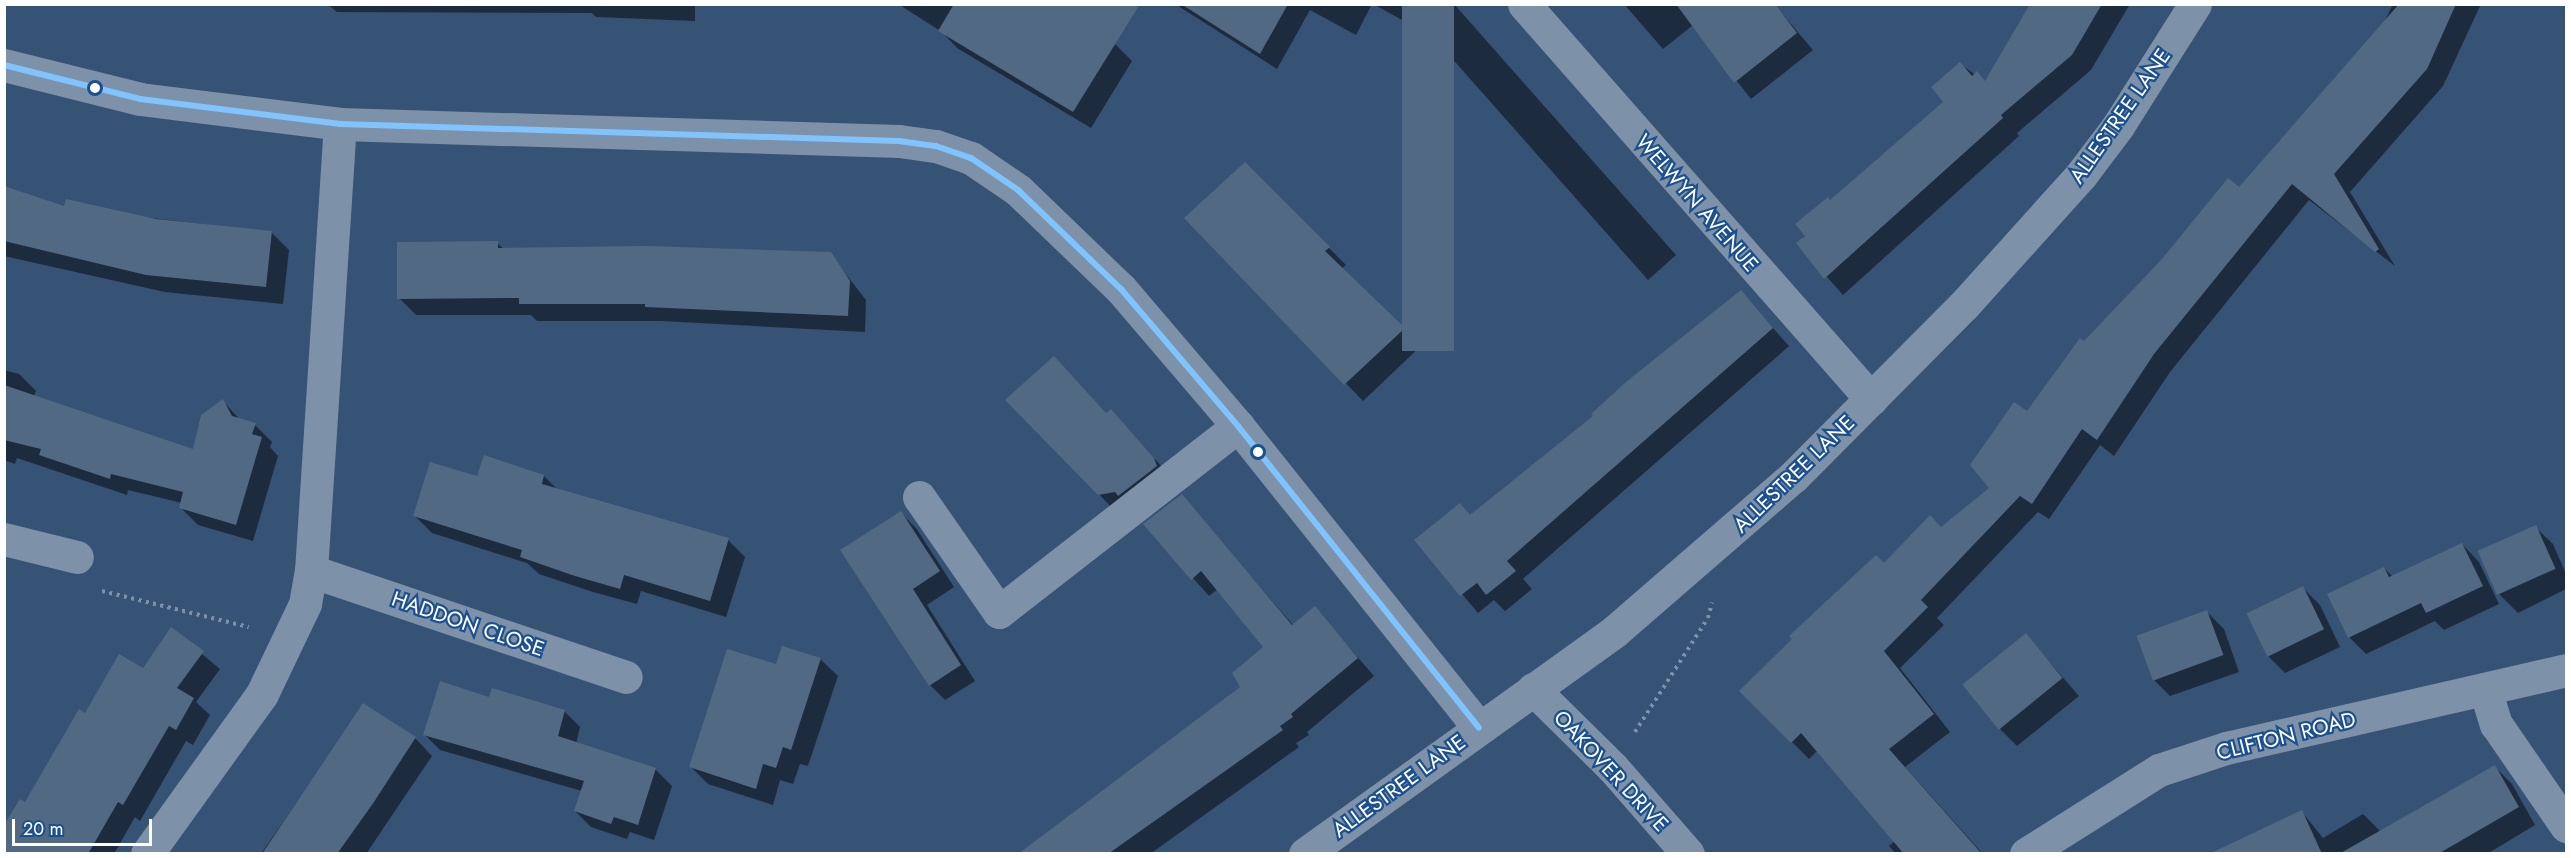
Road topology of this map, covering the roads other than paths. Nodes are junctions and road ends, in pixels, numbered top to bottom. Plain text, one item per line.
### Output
1 (1524, 4) edge
2 (2195, 4) edge
3 (4, 65) edge
4 (340, 124) junction
5 (1871, 399) junction
6 (1238, 426) junction
7 (919, 497) dead end
8 (4, 539) edge
9 (77, 556) road end
10 (311, 571) junction
11 (2566, 670) edge
12 (626, 676) dead end
13 (1533, 689) junction
14 (2485, 689) junction
15 (1479, 728) junction
16 (2566, 826) edge
17 (147, 854) edge
18 (1305, 854) edge
19 (1688, 854) edge
20 (2026, 854) edge

1 - 5 street, WELWYN AVENUE
2 - 5 street, ALLESTREE LANE
3 - 4 street
4 - 6 street
4 - 10 street
5 - 13 street, ALLESTREE LANE
6 - 7 street
6 - 15 street
8 - 9 street
10 - 12 street, HADDON CLOSE
10 - 17 street
11 - 14 street, CLIFTON ROAD
13 - 15 street, ALLESTREE LANE
13 - 19 street, OAKOVER DRIVE
14 - 16 street
14 - 20 street, CLIFTON ROAD
15 - 18 street, ALLESTREE LANE

